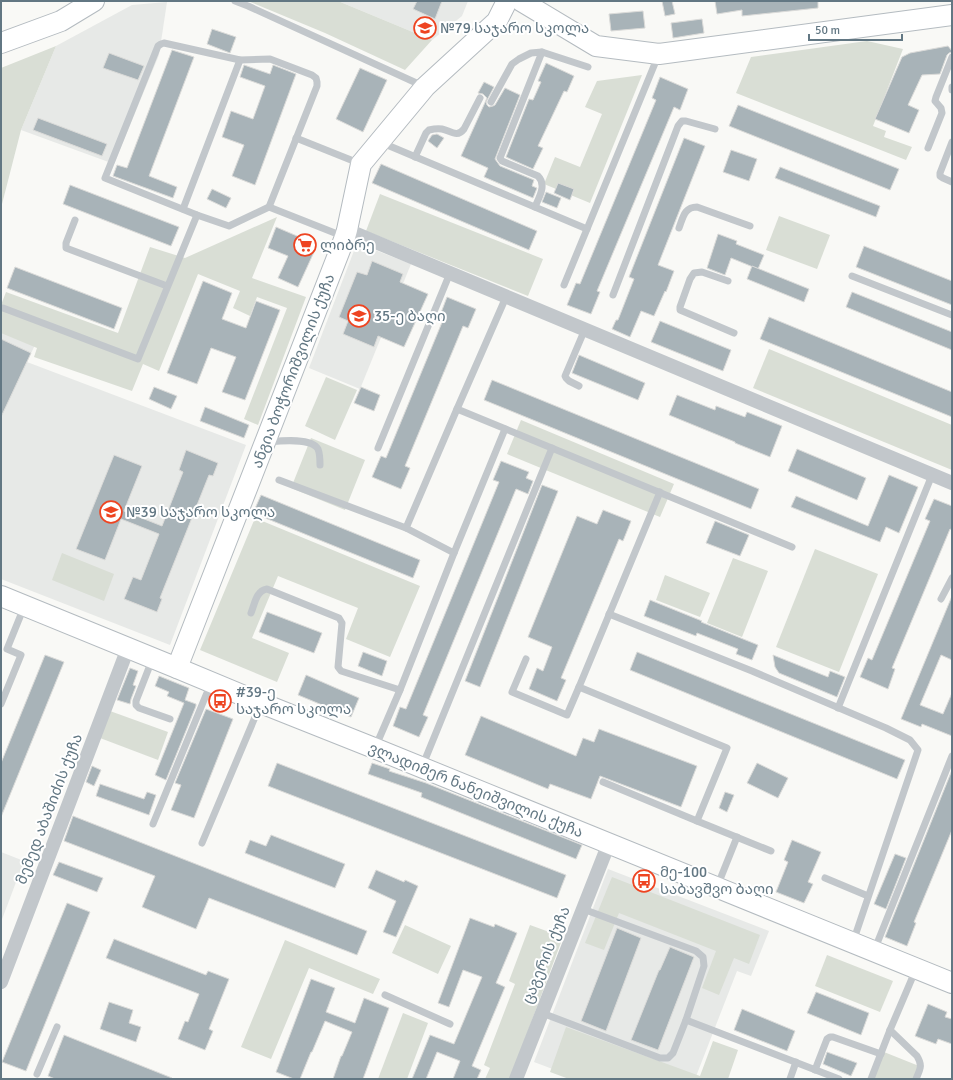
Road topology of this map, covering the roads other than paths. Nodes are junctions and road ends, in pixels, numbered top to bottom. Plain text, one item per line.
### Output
1 (94, 1) edge
2 (235, 1) edge
3 (507, 1) edge
4 (521, 1) edge
5 (952, 15) edge
6 (1, 43) edge
7 (542, 52) junction
8 (659, 54) junction
9 (952, 57) edge
10 (240, 60) junction
11 (588, 67) dead end
12 (425, 87) junction
13 (480, 98) dead end
14 (491, 102) dead end
15 (715, 129) dead end
16 (296, 138) junction
17 (379, 142) junction
18 (952, 142) edge
19 (928, 148) dead end
20 (415, 157) junction
21 (361, 164) junction
22 (952, 182) edge
23 (269, 207) junction
24 (535, 207) junction
25 (183, 209) junction
26 (197, 215) junction
27 (75, 220) dead end
28 (750, 226) dead end
29 (679, 228) dead end
30 (587, 229) junction
31 (346, 233) junction
32 (450, 273) junction
33 (852, 276) dead end
34 (728, 281) dead end
35 (564, 285) dead end
36 (167, 286) junction
37 (613, 295) dead end
38 (506, 297) junction
39 (3, 308) dead end
40 (952, 315) edge
41 (584, 329) junction
42 (734, 333) dead end
43 (579, 386) dead end
44 (456, 409) junction
45 (505, 429) junction
46 (265, 443) junction
47 (378, 448) dead end
48 (552, 448) junction
49 (320, 465) dead end
50 (932, 475) junction
51 (279, 480) dead end
52 (952, 483) edge
53 (660, 492) junction
54 (406, 528) junction
55 (792, 547) dead end
56 (454, 553) junction
57 (952, 578) edge
58 (1, 596) edge
59 (941, 599) dead end
60 (25, 606) junction
61 (251, 614) dead end
62 (609, 614) junction
63 (4, 648) edge
64 (128, 648) junction
65 (153, 658) junction
66 (526, 658) dead end
67 (177, 668) junction
68 (211, 682) junction
69 (579, 687) junction
70 (400, 690) junction
71 (261, 703) junction
72 (1, 704) edge
73 (838, 708) junction
74 (170, 720) dead end
75 (374, 748) junction
76 (952, 756) edge
77 (422, 767) junction
78 (603, 782) dead end
79 (697, 821) junction
80 (153, 824) dead end
81 (737, 837) junction
82 (609, 843) junction
83 (202, 844) dead end
84 (771, 851) dead end
85 (825, 878) dead end
86 (717, 887) junction
87 (868, 896) junction
88 (583, 909) junction
89 (853, 943) junction
90 (874, 951) junction
91 (916, 968) junction
92 (1, 982) edge
93 (952, 983) edge
94 (385, 995) dead end
95 (542, 1013) junction
96 (686, 1020) junction
97 (450, 1024) dead end
98 (57, 1027) dead end
99 (890, 1030) junction
100 (880, 1054) junction
101 (796, 1062) junction
102 (815, 1070) junction
103 (37, 1074) dead end
104 (516, 1079) edge
105 (790, 1079) edge
106 (839, 1079) edge
107 (871, 1079) edge
108 (916, 1079) edge

1 - 6 street
2 - 12 lane
3 - 12 street, ანგია ბოჭორიშვილის ქუჩა
4 - 8 street
5 - 8 street
7 - 11 lane
7 - 14 lane
7 - 24 lane
8 - 30 lane
9 - 19 lane
10 - 16 lane
10 - 25 lane
10 - 25 lane
12 - 17 street, ანგია ბოჭორიშვილის ქუჩა
13 - 20 lane
15 - 37 lane
16 - 21 lane
16 - 23 lane
17 - 20 lane
17 - 21 street, ანგია ბოჭორიშვილის ქუჩა
18 - 22 lane
20 - 24 lane
21 - 31 street, ანგია ბოჭორიშვილის ქუჩა
23 - 26 lane
23 - 31 lane
24 - 30 lane
25 - 26 lane
26 - 36 lane
27 - 36 lane
28 - 29 lane
30 - 35 lane
31 - 32 street
31 - 46 street, ანგია ბოჭორიშვილის ქუჩა
32 - 38 street
32 - 47 lane
33 - 40 lane
34 - 42 lane
36 - 39 lane
38 - 41 street
38 - 44 lane
41 - 43 lane
41 - 50 street
44 - 45 lane
44 - 54 lane
45 - 48 lane
45 - 56 lane
46 - 49 lane
46 - 67 street, ანგია ბოჭორიშვილის ქუჩა
48 - 53 lane
48 - 77 lane
50 - 52 street
50 - 73 lane
51 - 54 lane
53 - 55 lane
53 - 62 lane
54 - 56 lane
56 - 70 lane
57 - 59 lane
58 - 60 street, ვლადიმერ ნანეიშვილის ქუჩა
60 - 63 lane
60 - 64 street, ვლადიმერ ნანეიშვილის ქუჩა
61 - 70 lane
62 - 69 lane
62 - 73 lane
63 - 72 lane
64 - 65 street, ვლადიმერ ნანეიშვილის ქუჩა
64 - 92 street, მემედ აბაშიძის ქუჩა
65 - 67 street, ვლადიმერ ნანეიშვილის ქუჩა
65 - 74 lane
66 - 69 lane
67 - 68 street, ვლადიმერ ნანეიშვილის ქუჩა
68 - 71 street, ვლადიმერ ნანეიშვილის ქუჩა
68 - 80 lane
69 - 79 lane
70 - 75 lane
71 - 75 street, ვლადიმერ ნანეიშვილის ქუჩა
71 - 83 lane
73 - 87 lane
75 - 77 street, ვლადიმერ ნანეიშვილის ქუჩა
76 - 90 lane
77 - 82 street, ვლადიმერ ნანეიშვილის ქუჩა
78 - 79 lane
79 - 81 lane
81 - 84 lane
81 - 86 lane
82 - 86 street, ვლადიმერ ნანეიშვილის ქუჩა
82 - 88 street, ცაგერის ქუჩა
85 - 87 lane
86 - 89 street, ვლადიმერ ნანეიშვილის ქუჩა
87 - 89 lane
88 - 95 street, ცაგერის ქუჩა
88 - 96 lane
89 - 90 street, ვლადიმერ ნანეიშვილის ქუჩა
90 - 91 street, ვლადიმერ ნანეიშვილის ქუჩა
91 - 93 street, ვლადიმერ ნანეიშვილის ქუჩა
91 - 99 lane
94 - 97 lane
95 - 96 lane
95 - 104 street, ცაგერის ქუჩა
96 - 101 lane
98 - 103 lane
99 - 100 lane
99 - 108 lane
100 - 102 lane
100 - 107 lane
101 - 102 lane
101 - 105 lane
102 - 106 lane

